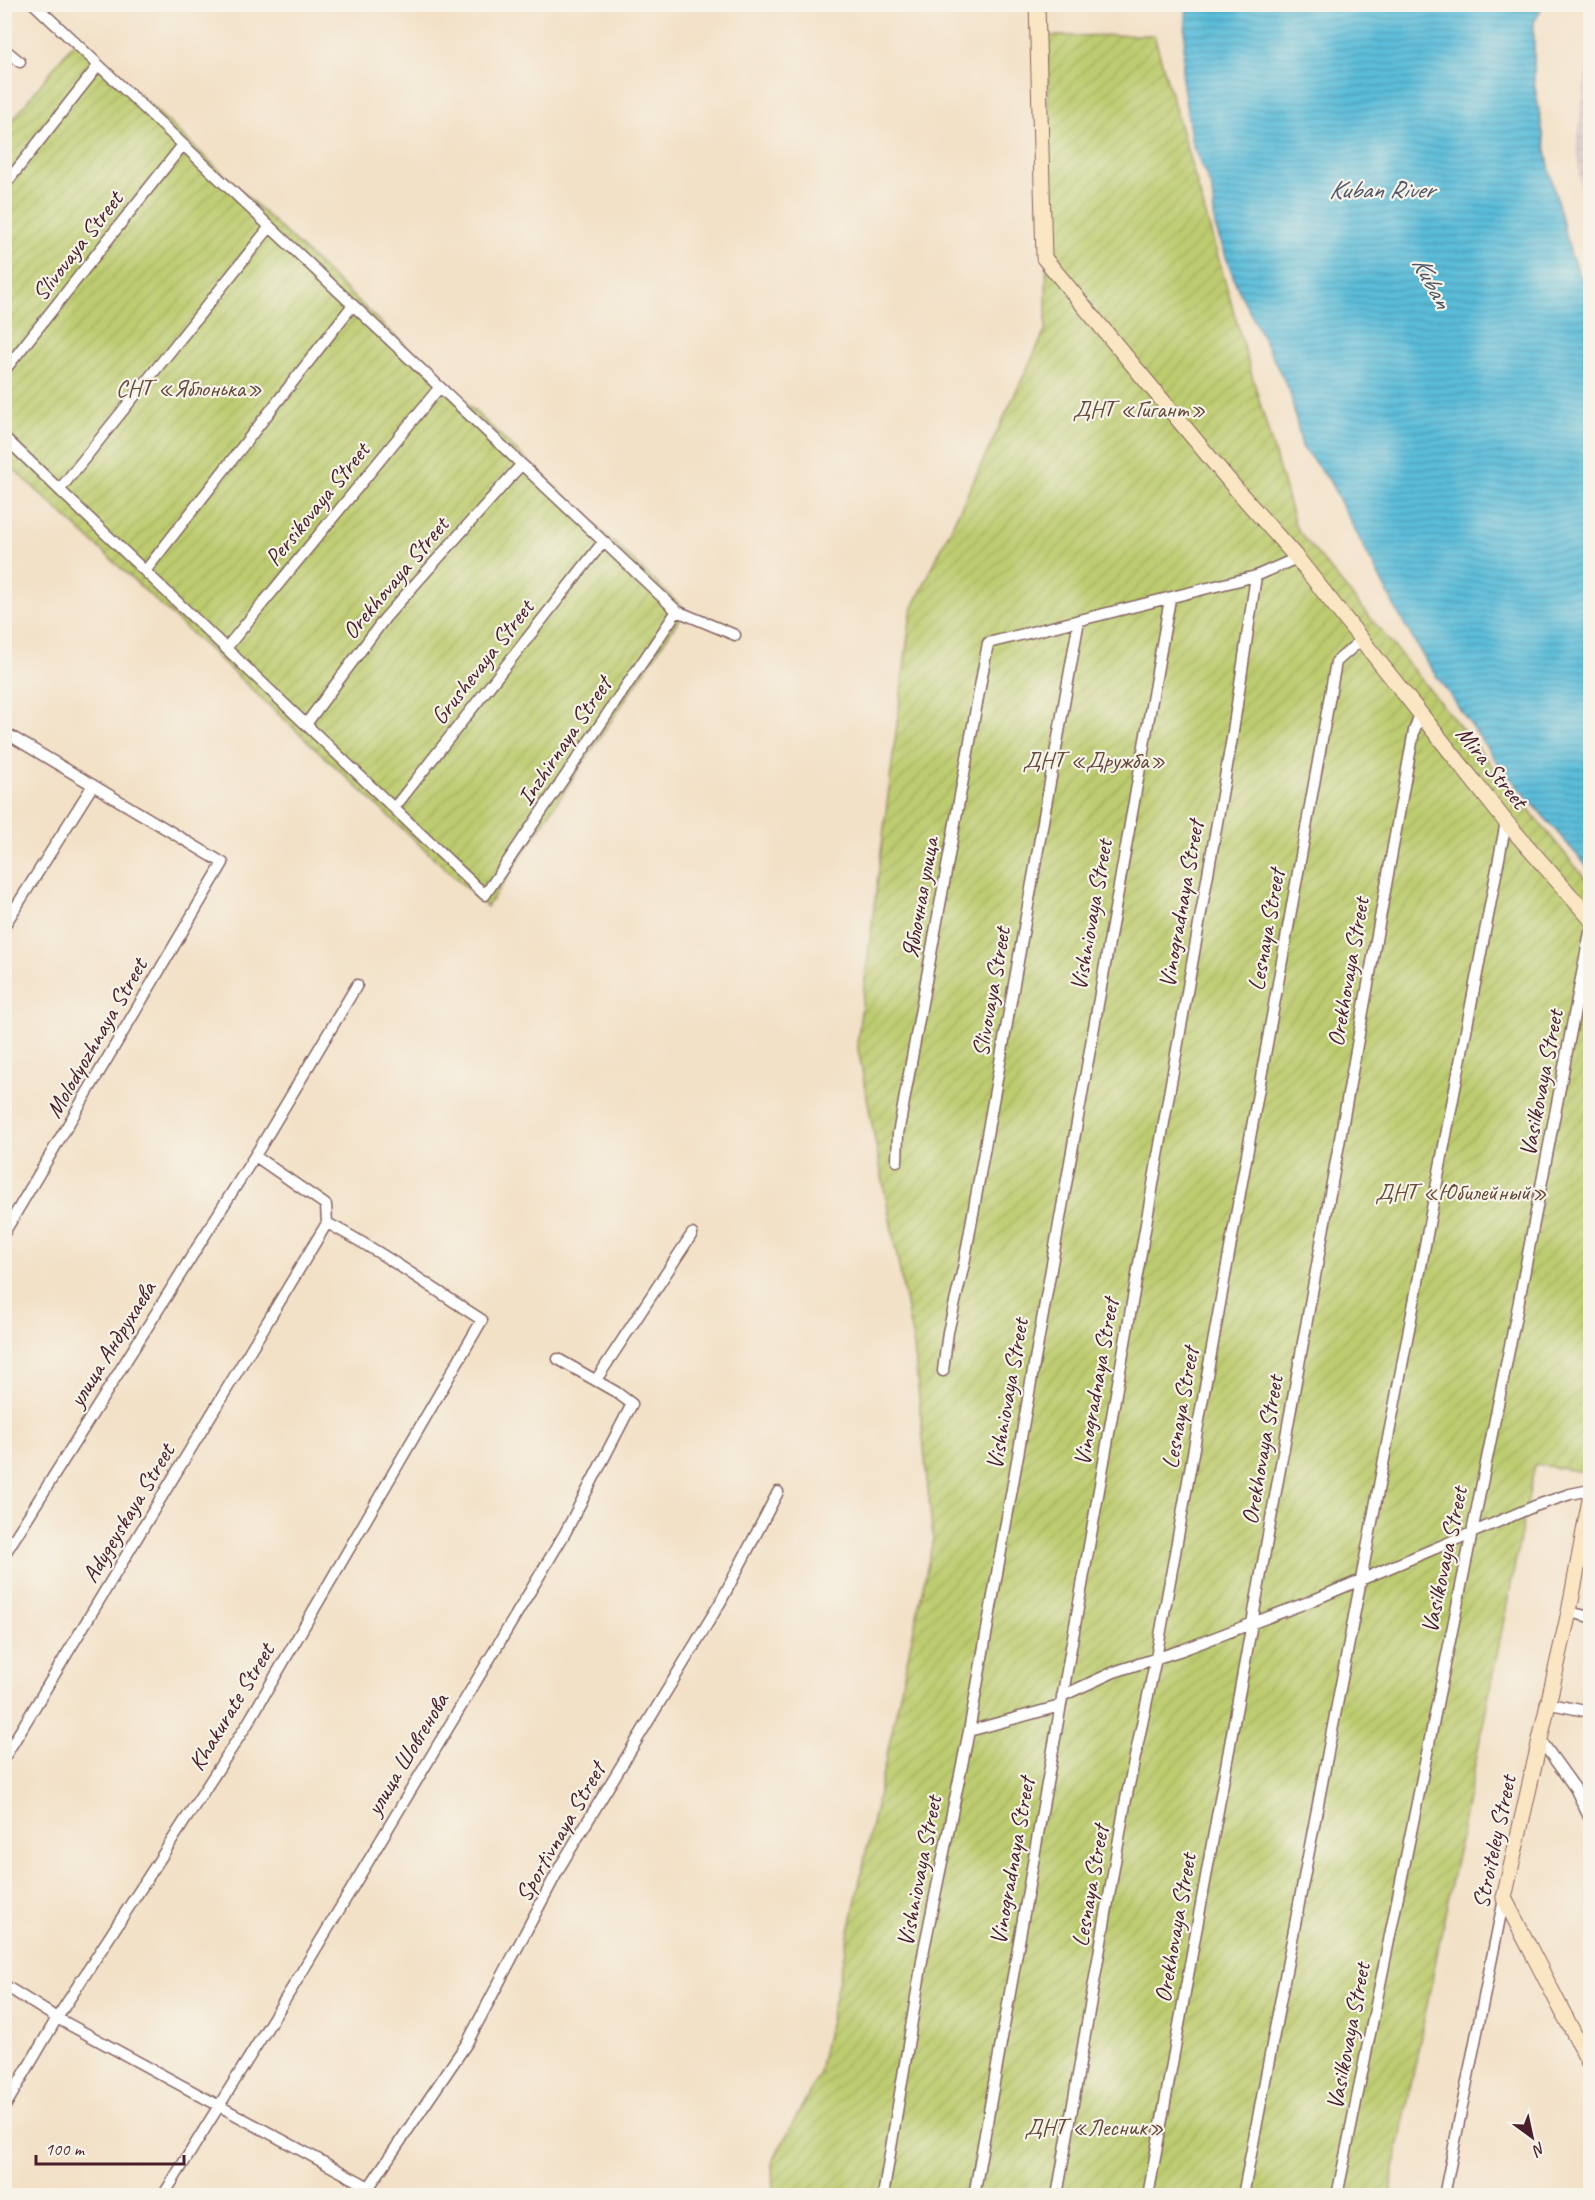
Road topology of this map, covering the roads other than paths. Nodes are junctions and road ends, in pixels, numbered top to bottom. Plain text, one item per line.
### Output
1 (34, 4) edge
2 (1036, 4) edge
3 (4, 49) edge
4 (20, 62) dead end
5 (98, 66) junction
6 (182, 146) junction
7 (4, 186) edge
8 (269, 228) junction
9 (352, 306) junction
10 (4, 371) edge
11 (439, 388) junction
12 (4, 437) edge
13 (521, 465) junction
14 (60, 489) junction
15 (603, 542) junction
16 (1297, 558) junction
17 (146, 570) junction
18 (1256, 576) junction
19 (1170, 599) junction
20 (677, 610) junction
21 (1078, 620) junction
22 (735, 635) dead end
23 (1362, 639) junction
24 (227, 647) junction
25 (1420, 714) junction
26 (306, 724) junction
27 (4, 732) edge
28 (93, 785) junction
29 (394, 808) junction
30 (1506, 822) junction
31 (1590, 918) edge
32 (4, 926) edge
33 (1590, 932) edge
34 (357, 985) dead end
35 (255, 1156) junction
36 (897, 1161) dead end
37 (327, 1222) junction
38 (4, 1233) edge
39 (692, 1234) dead end
40 (558, 1359) dead end
41 (943, 1371) dead end
42 (596, 1380) junction
43 (1590, 1490) edge
44 (778, 1492) dead end
45 (1590, 1499) edge
46 (1588, 1522) edge
47 (1471, 1534) junction
48 (4, 1555) edge
49 (1360, 1578) junction
50 (1569, 1612) junction
51 (1590, 1617) edge
52 (1252, 1623) junction
53 (1156, 1658) junction
54 (1061, 1701) junction
55 (1546, 1703) junction
56 (1590, 1712) edge
57 (969, 1731) junction
58 (1539, 1738) junction
59 (4, 1758) edge
60 (1590, 1819) edge
61 (1504, 1898) junction
62 (4, 1985) edge
63 (57, 2018) junction
64 (1590, 2065) edge
65 (220, 2104) junction
66 (4, 2108) edge
67 (163, 2196) edge
68 (884, 2196) edge
69 (974, 2196) edge
70 (1057, 2196) edge
71 (1148, 2196) edge
72 (1243, 2196) edge
73 (1337, 2196) edge
74 (1444, 2196) edge

1 - 5 street
2 - 16 street, Mira Street
3 - 4 street
5 - 6 street
5 - 7 street
6 - 8 street
6 - 10 street, Slivovaya Street
8 - 9 street
8 - 14 street
9 - 11 street
9 - 17 street
11 - 13 street
11 - 24 street, Persikovaya Street
12 - 14 street
13 - 15 street
13 - 26 street, Orekhovaya Street
14 - 17 street
15 - 20 street
15 - 29 street, Grushevaya Street
16 - 18 street
16 - 23 street, Mira Street
17 - 24 street
18 - 19 street
18 - 54 street, Vinogradnaya Street
19 - 21 street
19 - 57 street, Vishniovaya Street
20 - 22 street
20 - 29 street, Inzhirnaya Street
21 - 36 street, Яблочная улица
21 - 41 street, Slivovaya Street
23 - 25 street, Mira Street
23 - 53 street, Lesnaya Street
24 - 26 street
25 - 30 street, Mira Street
25 - 52 street, Orekhovaya Street
26 - 29 street
27 - 28 street
28 - 32 street
28 - 38 street, Molodyozhnaya Street
30 - 31 street, Mira Street
30 - 49 street
33 - 47 street, Vasilkovaya Street
34 - 35 street, улица Андрухаева
35 - 37 street
35 - 48 street, улица Андрухаева
37 - 59 street, Adygeyskaya Street
37 - 63 street, Khakurate Street
39 - 42 street
40 - 42 street, улица Шовгенова
42 - 65 street, улица Шовгенова
43 - 47 street
44 - 65 street, Sportivnaya Street
45 - 46 street, Stroiteley Street
46 - 50 street, Stroiteley Street
47 - 49 street
47 - 73 street, Vasilkovaya Street
49 - 52 street
49 - 72 street
50 - 51 street
50 - 55 street, Stroiteley Street
52 - 53 street
52 - 71 street, Orekhovaya Street
53 - 54 street
53 - 70 street, Lesnaya Street
54 - 57 street
54 - 69 street, Vinogradnaya Street
55 - 56 street
55 - 58 street, Stroiteley Street
57 - 68 street, Vishniovaya Street
58 - 60 street
58 - 61 street, Stroiteley Street
61 - 64 street
61 - 74 street, Stroiteley Street
62 - 63 street
63 - 65 street
63 - 66 street, Khakurate Street
65 - 67 street, улица Шовгенова

